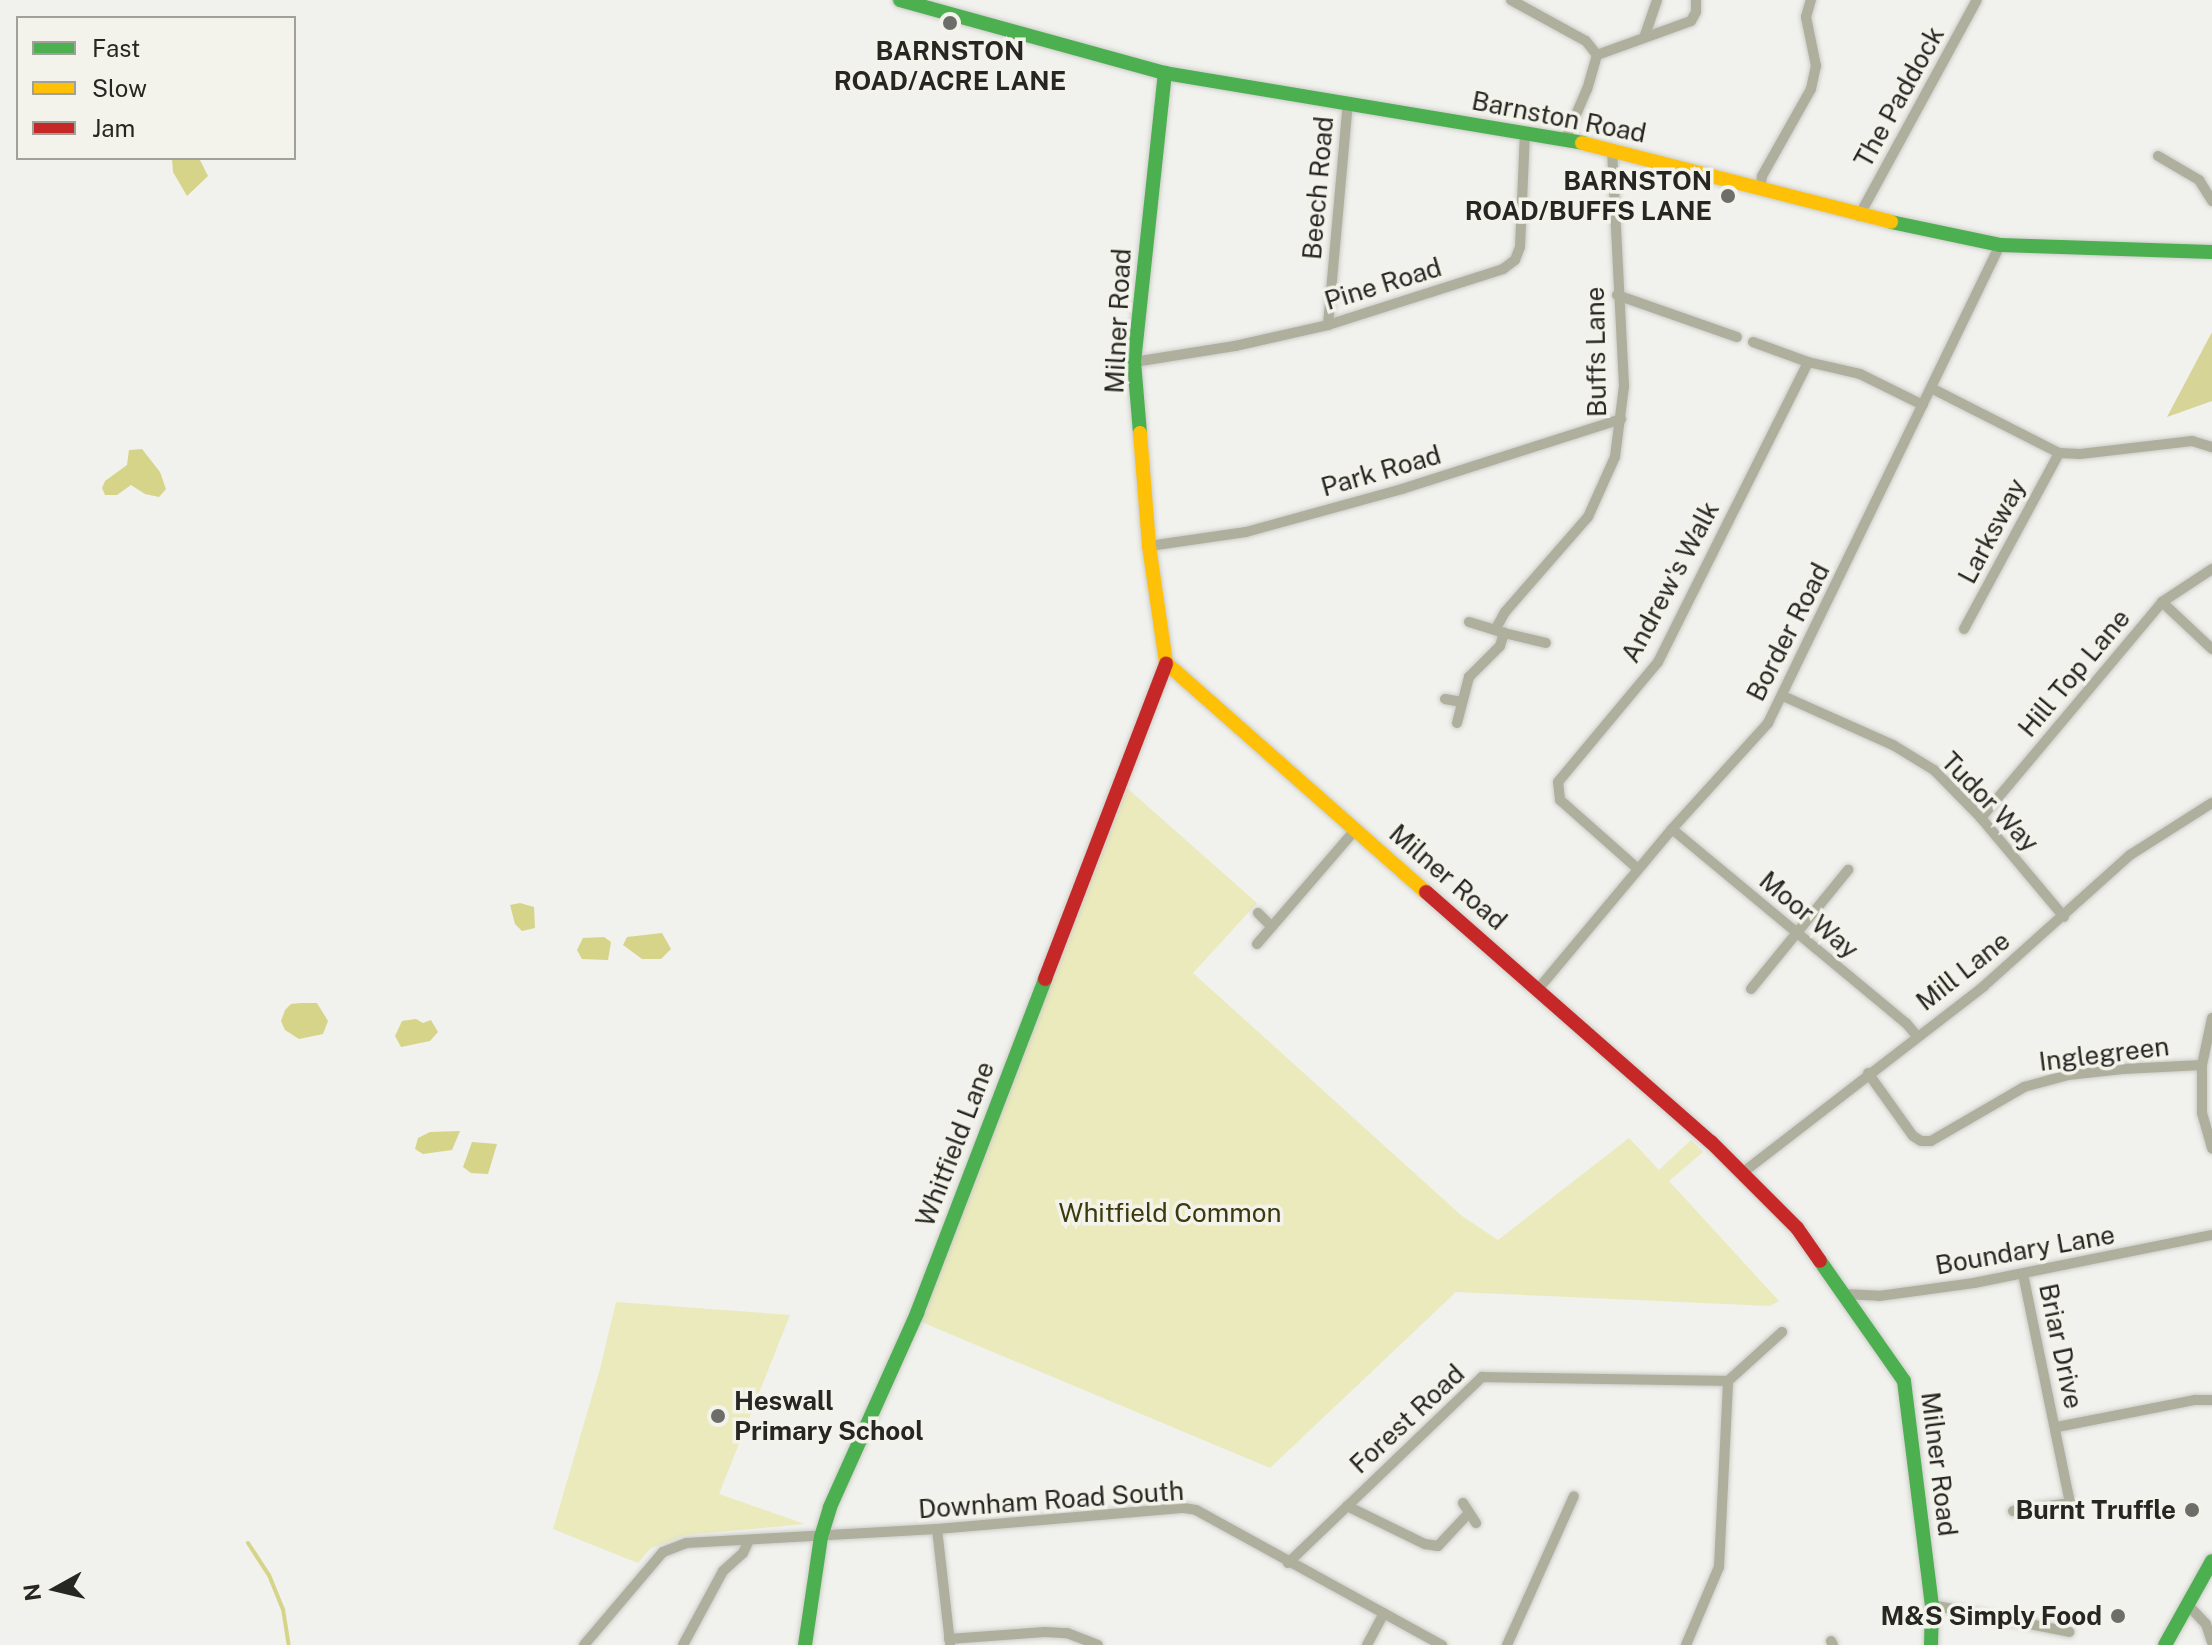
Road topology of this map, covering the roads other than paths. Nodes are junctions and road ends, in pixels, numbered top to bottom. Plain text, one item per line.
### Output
1 (900, 0) edge
2 (1511, 0) edge
3 (1657, 0) edge
4 (1696, 0) edge
5 (1811, 0) edge
6 (1977, 0) edge
7 (922, 3) edge
8 (1645, 35) junction
9 (1597, 55) junction
10 (1165, 73) junction
11 (1348, 102) junction
12 (1525, 133) junction
13 (1565, 140) junction
14 (1612, 150) junction
15 (2158, 156) dead end
16 (1760, 189) junction
17 (2212, 201) edge
18 (1859, 216) junction
19 (2000, 245) junction
20 (2212, 252) edge
21 (1617, 295) junction
22 (1328, 325) junction
23 (1737, 337) dead end
24 (1753, 342) dead end
25 (1134, 362) junction
26 (1808, 362) junction
27 (1931, 388) junction
28 (1923, 405) junction
29 (1621, 419) junction
30 (2212, 447) edge
31 (2059, 453) junction
32 (1149, 546) junction
33 (2212, 569) edge
34 (2162, 602) junction
35 (1469, 622) dead end
36 (1965, 630) dead end
37 (1499, 632) junction
38 (1546, 643) dead end
39 (2212, 649) edge
40 (1166, 663) junction
41 (1783, 696) junction
42 (1445, 699) dead end
43 (1462, 702) junction
44 (1457, 723) dead end
45 (2212, 803) edge
46 (1981, 818) junction
47 (1672, 829) junction
48 (1355, 830) junction
49 (1638, 869) junction
50 (1848, 870) dead end
51 (1258, 913) dead end
52 (2064, 917) junction
53 (1271, 926) junction
54 (1798, 934) junction
55 (1257, 944) dead end
56 (1539, 988) junction
57 (1751, 989) dead end
58 (2212, 1018) edge
59 (1917, 1036) junction
60 (2202, 1065) junction
61 (1868, 1073) junction
62 (2212, 1149) edge
63 (1741, 1174) junction
64 (2212, 1235) edge
65 (2023, 1274) junction
66 (1844, 1294) junction
67 (1782, 1332) dead end
68 (1728, 1381) junction
69 (2212, 1400) edge
70 (2057, 1427) junction
71 (1574, 1496) dead end
72 (1347, 1506) junction
73 (2013, 1511) dead end
74 (1476, 1523) dead end
75 (937, 1529) junction
76 (821, 1537) junction
77 (749, 1540) junction
78 (2212, 1561) edge
79 (1288, 1563) junction
80 (1932, 1605) junction
81 (2189, 1606) junction
82 (1384, 1613) junction
83 (2069, 1632) dead end
84 (950, 1642) edge
85 (2212, 1642) edge
86 (584, 1645) edge
87 (683, 1645) edge
88 (805, 1645) edge
89 (1098, 1645) edge
90 (1367, 1645) edge
91 (1442, 1645) edge
92 (1507, 1645) edge
93 (1686, 1645) edge
94 (1931, 1645) edge
95 (2165, 1645) edge

1 - 7 street, Barnston Road
2 - 9 street
3 - 8 street
4 - 8 street
5 - 16 street
6 - 18 street, The Paddock
7 - 10 street, Barnston Road
8 - 9 street
9 - 13 street
10 - 11 street, Barnston Road
10 - 25 street, Milner Road
11 - 12 street, Barnston Road
11 - 22 street, Beech Road
12 - 13 street, Barnston Road
12 - 22 street, Pine Road
13 - 14 street, Barnston Road
14 - 16 street, Barnston Road
14 - 21 street, Buffs Lane
15 - 17 street
16 - 18 street, Barnston Road
18 - 19 street, Barnston Road
19 - 20 street, Barnston Road
19 - 27 street, Border Road
21 - 23 street
21 - 29 street, Buffs Lane
22 - 25 street, Pine Road
24 - 26 street
25 - 32 street, Milner Road
26 - 28 street
26 - 49 street, Andrew's Walk
27 - 28 street, Border Road
27 - 31 street
28 - 41 street, Border Road
29 - 32 street, Park Road
29 - 37 street, Buffs Lane
30 - 31 street
31 - 36 street, Larksway
32 - 40 street, Milner Road
33 - 34 street, Hill Top Lane
34 - 39 street
34 - 46 street, Hill Top Lane
35 - 37 street
37 - 38 street
37 - 43 street, Buffs Lane
40 - 48 street, Milner Road
40 - 76 street, Whitfield Lane
41 - 46 street, Tudor Way
41 - 47 street, Border Road
42 - 43 street
43 - 44 street, Buffs Lane
45 - 52 street, Mill Lane
46 - 52 street, Tudor Way
47 - 49 street, Border Road
47 - 54 street, Moor Way
48 - 53 street
48 - 56 street, Milner Road
49 - 56 street, Border Road
50 - 54 street
51 - 53 street
52 - 59 street, Mill Lane
53 - 55 street
54 - 57 street
54 - 59 street, Moor Way
56 - 63 street, Milner Road
58 - 60 street
59 - 61 street, Mill Lane
60 - 61 street, Inglegreen
60 - 62 street
61 - 63 street, Mill Lane
63 - 66 street, Milner Road
64 - 65 street, Boundary Lane
65 - 66 street, Boundary Lane
65 - 70 street, Briar Drive
66 - 80 street, Milner Road
67 - 68 street
68 - 72 street, Forest Road
68 - 93 street
69 - 70 street, Briar Drive
70 - 73 street, Briar Drive
71 - 92 street
72 - 74 street
72 - 79 street, Forest Road
75 - 76 street, Downham Road South
75 - 79 street, Downham Road South
75 - 84 street
76 - 77 street, Downham Road South
76 - 88 street, Whitfield Lane
77 - 86 street, Downham Road South
77 - 87 street
78 - 81 street
79 - 82 street, Downham Road South
80 - 83 street
80 - 94 street, Milner Road
81 - 85 street
81 - 95 street
82 - 90 street
82 - 91 street, Downham Road South
84 - 89 street

